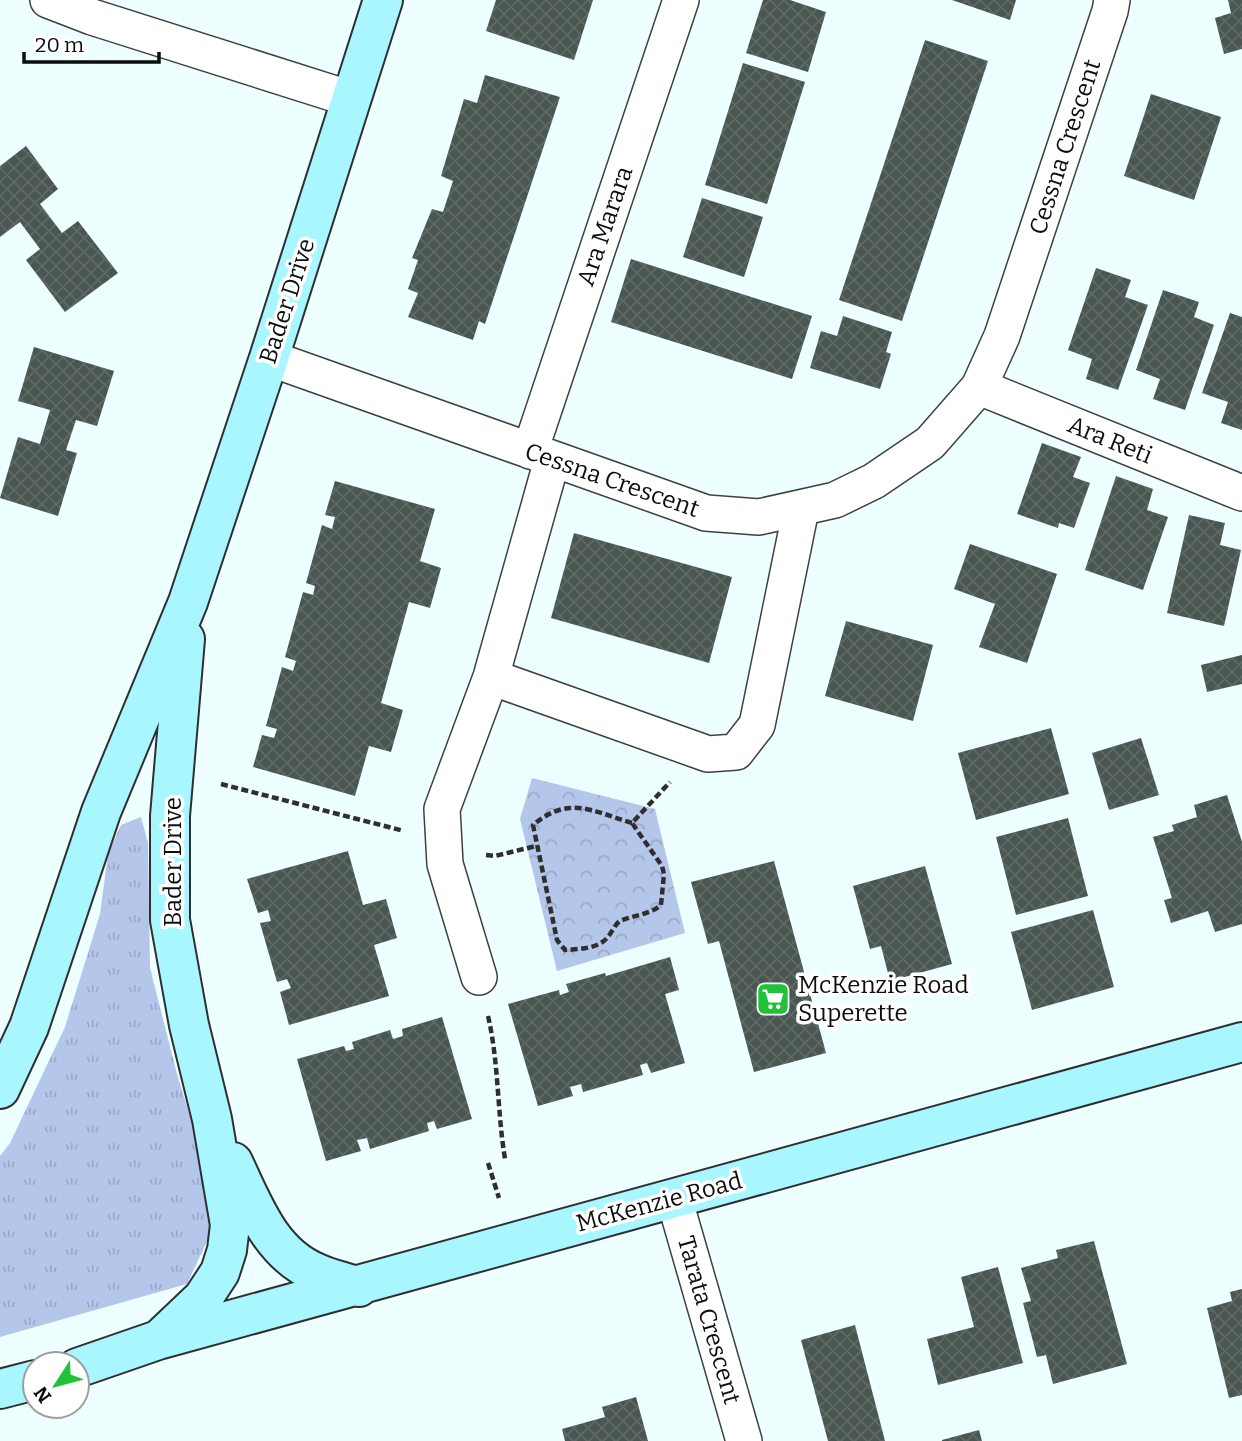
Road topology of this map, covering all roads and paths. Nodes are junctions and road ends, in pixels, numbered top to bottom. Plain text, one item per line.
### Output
1 (48, 0) edge
2 (383, 0) edge
3 (681, 0) edge
4 (1112, 0) edge
5 (351, 99) junction
6 (269, 358) junction
7 (979, 387) junction
8 (541, 456) junction
9 (1242, 493) edge
10 (801, 509) junction
11 (188, 601) junction
12 (491, 677) junction
13 (698, 750) junction
14 (221, 784) dead end
15 (632, 823) junction
16 (444, 841) junction
17 (536, 846) junction
18 (479, 977) joint
19 (1242, 1042) edge
20 (0, 1089) edge
21 (212, 1119) junction
22 (505, 1159) dead end
23 (488, 1163) dead end
24 (499, 1198) dead end
25 (674, 1198) junction
26 (359, 1287) junction
27 (158, 1340) junction
28 (91, 1363) edge
29 (21, 1384) edge
30 (0, 1390) edge
31 (744, 1441) edge

1 - 5 street
2 - 5 main road, Bader Drive
3 - 8 street, Ara Marara
4 - 7 street, Cessna Crescent
5 - 6 main road, Bader Drive
6 - 8 street, Cessna Crescent
6 - 11 main road, Bader Drive
7 - 9 street, Ara Reti
7 - 10 street, Cessna Crescent
8 - 10 street, Cessna Crescent
8 - 12 street, Ara Marara
10 - 13 street
11 - 20 main road, Bader Drive
11 - 21 main road, Bader Drive
12 - 13 street
12 - 16 street, Ara Marara
13 - 15 path
14 - 16 path
15 - 17 path
15 - 17 path
16 - 17 path
16 - 18 street, Ara Marara
18 - 22 path
19 - 25 main road, McKenzie Road
21 - 26 main road, Bader Drive
21 - 27 main road, Bader Drive
23 - 24 path
25 - 26 main road, McKenzie Road
25 - 31 street, Tarata Crescent
26 - 27 main road, McKenzie Road
27 - 28 main road, McKenzie Road
29 - 30 main road

